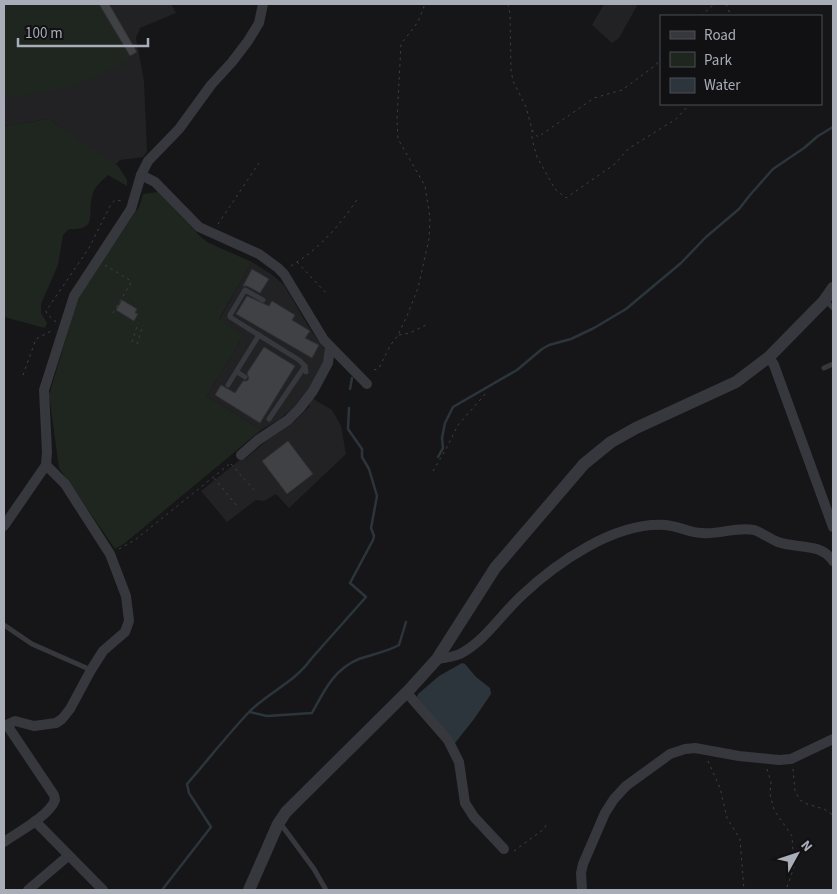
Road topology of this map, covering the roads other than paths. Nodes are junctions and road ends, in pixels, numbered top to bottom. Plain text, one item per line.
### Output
1 (263, 4) edge
2 (141, 176) junction
3 (833, 288) edge
4 (263, 300) dead end
5 (829, 304) edge
6 (259, 335) junction
7 (330, 347) junction
8 (769, 357) junction
9 (833, 364) edge
10 (824, 368) dead end
11 (237, 372) junction
12 (245, 377) dead end
13 (367, 384) dead end
14 (228, 385) dead end
15 (269, 419) dead end
16 (241, 455) road end
17 (46, 465) junction
18 (4, 526) edge
19 (833, 527) edge
20 (833, 561) edge
21 (4, 625) edge
22 (438, 659) junction
23 (91, 670) junction
24 (406, 693) junction
25 (6, 726) edge
26 (833, 739) edge
27 (35, 821) junction
28 (278, 824) junction
29 (4, 842) edge
30 (504, 849) road end
31 (68, 856) junction
32 (28, 890) edge
33 (103, 890) edge
34 (249, 890) edge
35 (326, 890) edge
36 (582, 890) edge

1 - 2 street
2 - 7 street
2 - 17 street
3 - 5 street
4 - 6 lane
5 - 8 street
6 - 11 lane
6 - 15 lane
7 - 13 street
7 - 16 street
8 - 19 street
8 - 22 street
9 - 10 lane
11 - 12 lane
11 - 14 lane
17 - 18 street
17 - 23 street
20 - 22 street
21 - 23 lane
22 - 24 street
23 - 25 street
24 - 28 street
24 - 30 street
25 - 27 street
26 - 36 street
27 - 29 street
27 - 31 street
28 - 34 street
28 - 35 lane
31 - 32 street
31 - 33 street

